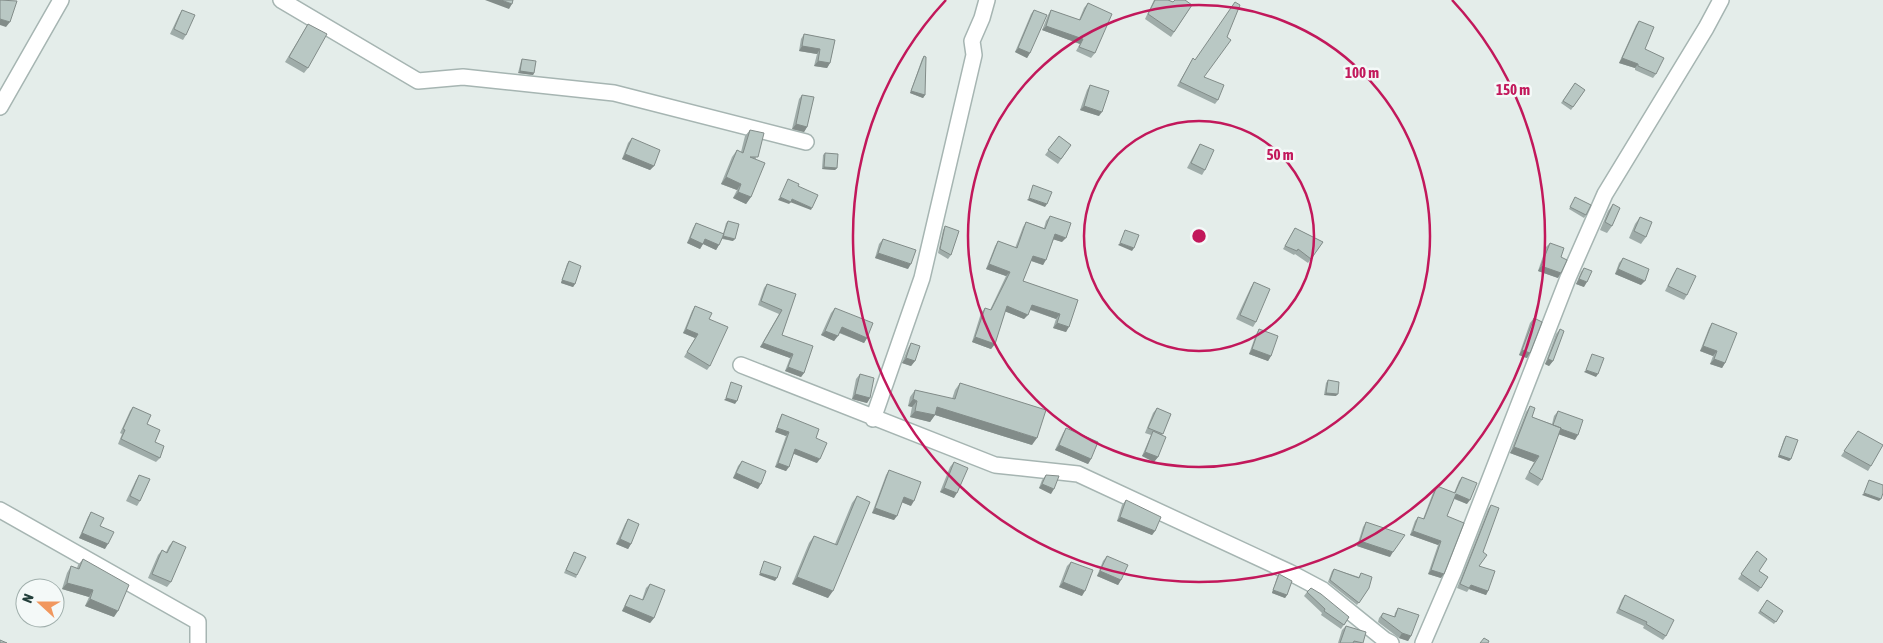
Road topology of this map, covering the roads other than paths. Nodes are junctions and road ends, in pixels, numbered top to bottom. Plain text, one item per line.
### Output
1 (61, 0) edge
2 (281, 0) edge
3 (987, 0) edge
4 (1721, 0) edge
5 (0, 107) edge
6 (806, 142) dead end
7 (741, 365) dead end
8 (873, 419) junction
9 (0, 510) edge
10 (198, 643) edge
11 (1392, 643) edge
12 (1423, 643) edge

1 - 5 street
2 - 6 street
3 - 8 street
4 - 12 street
7 - 8 street
8 - 11 street
9 - 10 street

